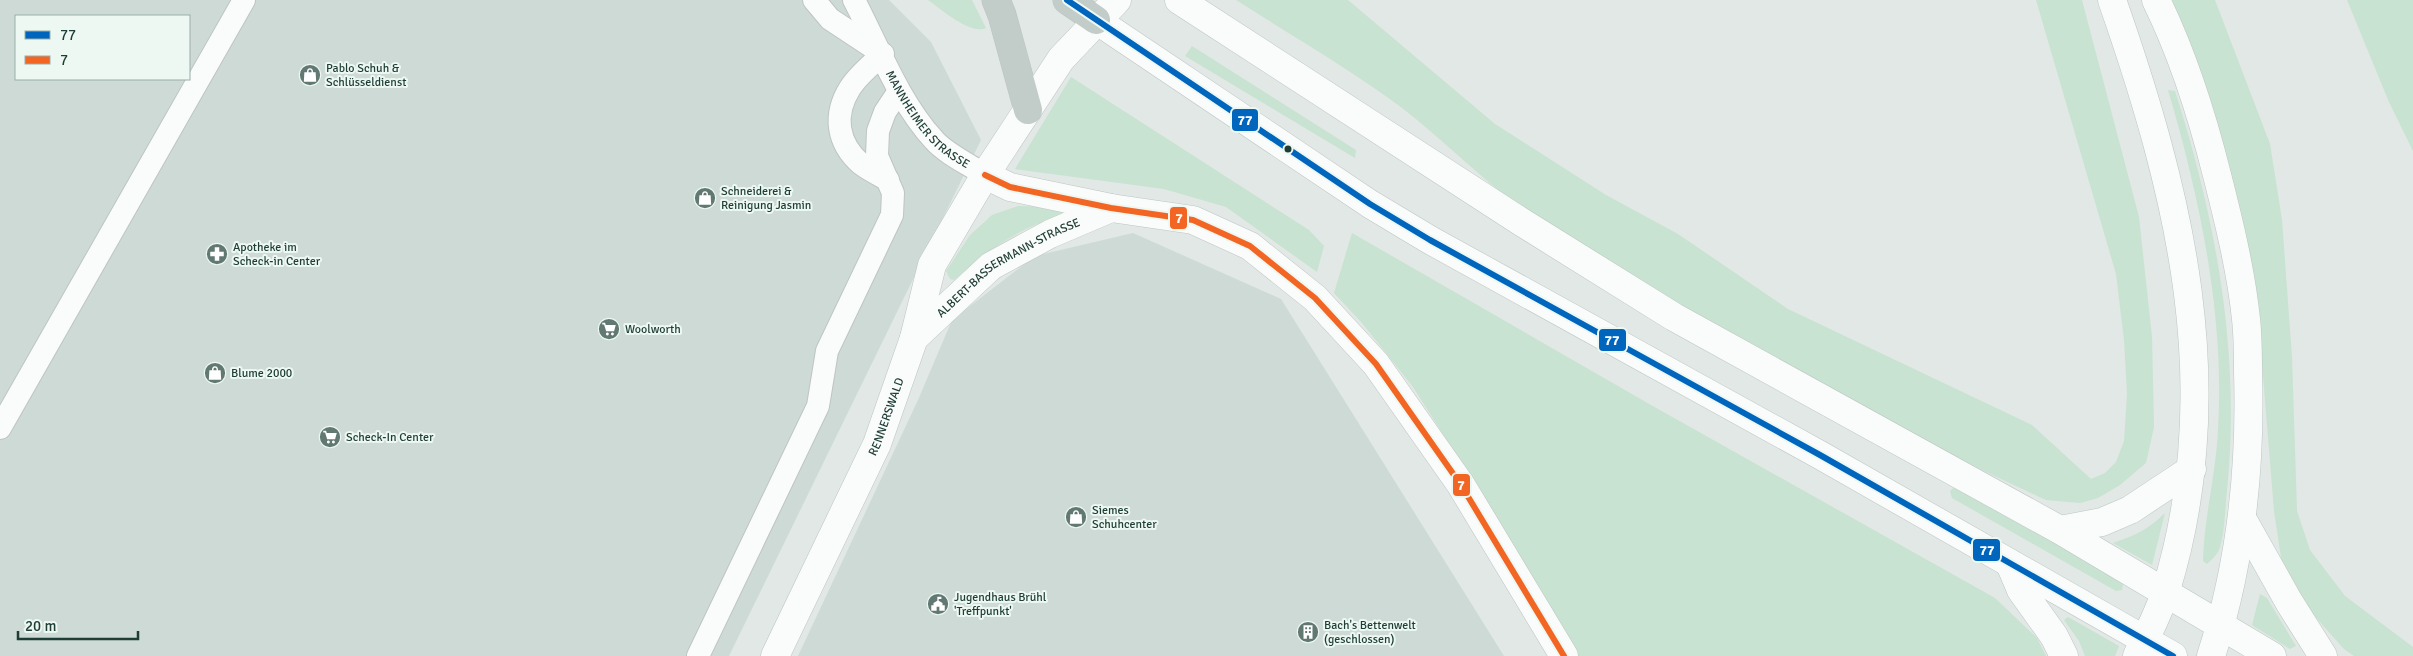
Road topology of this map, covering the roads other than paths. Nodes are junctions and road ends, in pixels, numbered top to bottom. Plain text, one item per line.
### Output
1 (244, 0) edge
2 (814, 0) edge
3 (854, 0) edge
4 (996, 0) edge
5 (1067, 0) edge
6 (1117, 0) edge
7 (1180, 0) edge
8 (2112, 0) edge
9 (2156, 0) edge
10 (1096, 20) junction
11 (883, 54) junction
12 (899, 91) junction
13 (1028, 110) junction
14 (984, 175) junction
15 (888, 180) junction
16 (1111, 208) junction
17 (914, 338) junction
18 (0, 428) edge
19 (2192, 469) junction
20 (2243, 520) junction
21 (2060, 530) junction
22 (2010, 564) junction
23 (2165, 592) junction
24 (2221, 626) junction
25 (2141, 648) edge
26 (698, 656) edge
27 (775, 656) edge
28 (1564, 656) edge
29 (2064, 656) edge
30 (2173, 656) edge
31 (2211, 656) edge
32 (2272, 656) edge
33 (2323, 656) edge

1 - 18 lane
2 - 11 lane, MANNHEIMER STRASSE
3 - 11 lane, MANNHEIMER STRASSE
4 - 13 highway
5 - 10 highway
6 - 10 main road, RENNERSWALD
7 - 21 main road
8 - 19 main road
9 - 20 main road
10 - 13 main road, RENNERSWALD
10 - 22 main road
11 - 12 lane, MANNHEIMER STRASSE
11 - 15 lane
12 - 14 lane, MANNHEIMER STRASSE
12 - 15 lane
13 - 14 main road, RENNERSWALD
14 - 16 main road, ALBERT-BASSERMANN-STRASSE
14 - 17 main road, RENNERSWALD
15 - 26 lane
16 - 17 main road, ALBERT-BASSERMANN-STRASSE
16 - 28 main road, ALBERT-BASSERMANN-STRASSE
17 - 27 main road, RENNERSWALD
19 - 21 main road
19 - 23 main road
20 - 24 main road
20 - 33 main road
21 - 23 main road
22 - 25 main road
22 - 29 main road
23 - 24 main road
23 - 25 main road
24 - 31 main road
24 - 32 main road
25 - 30 main road

